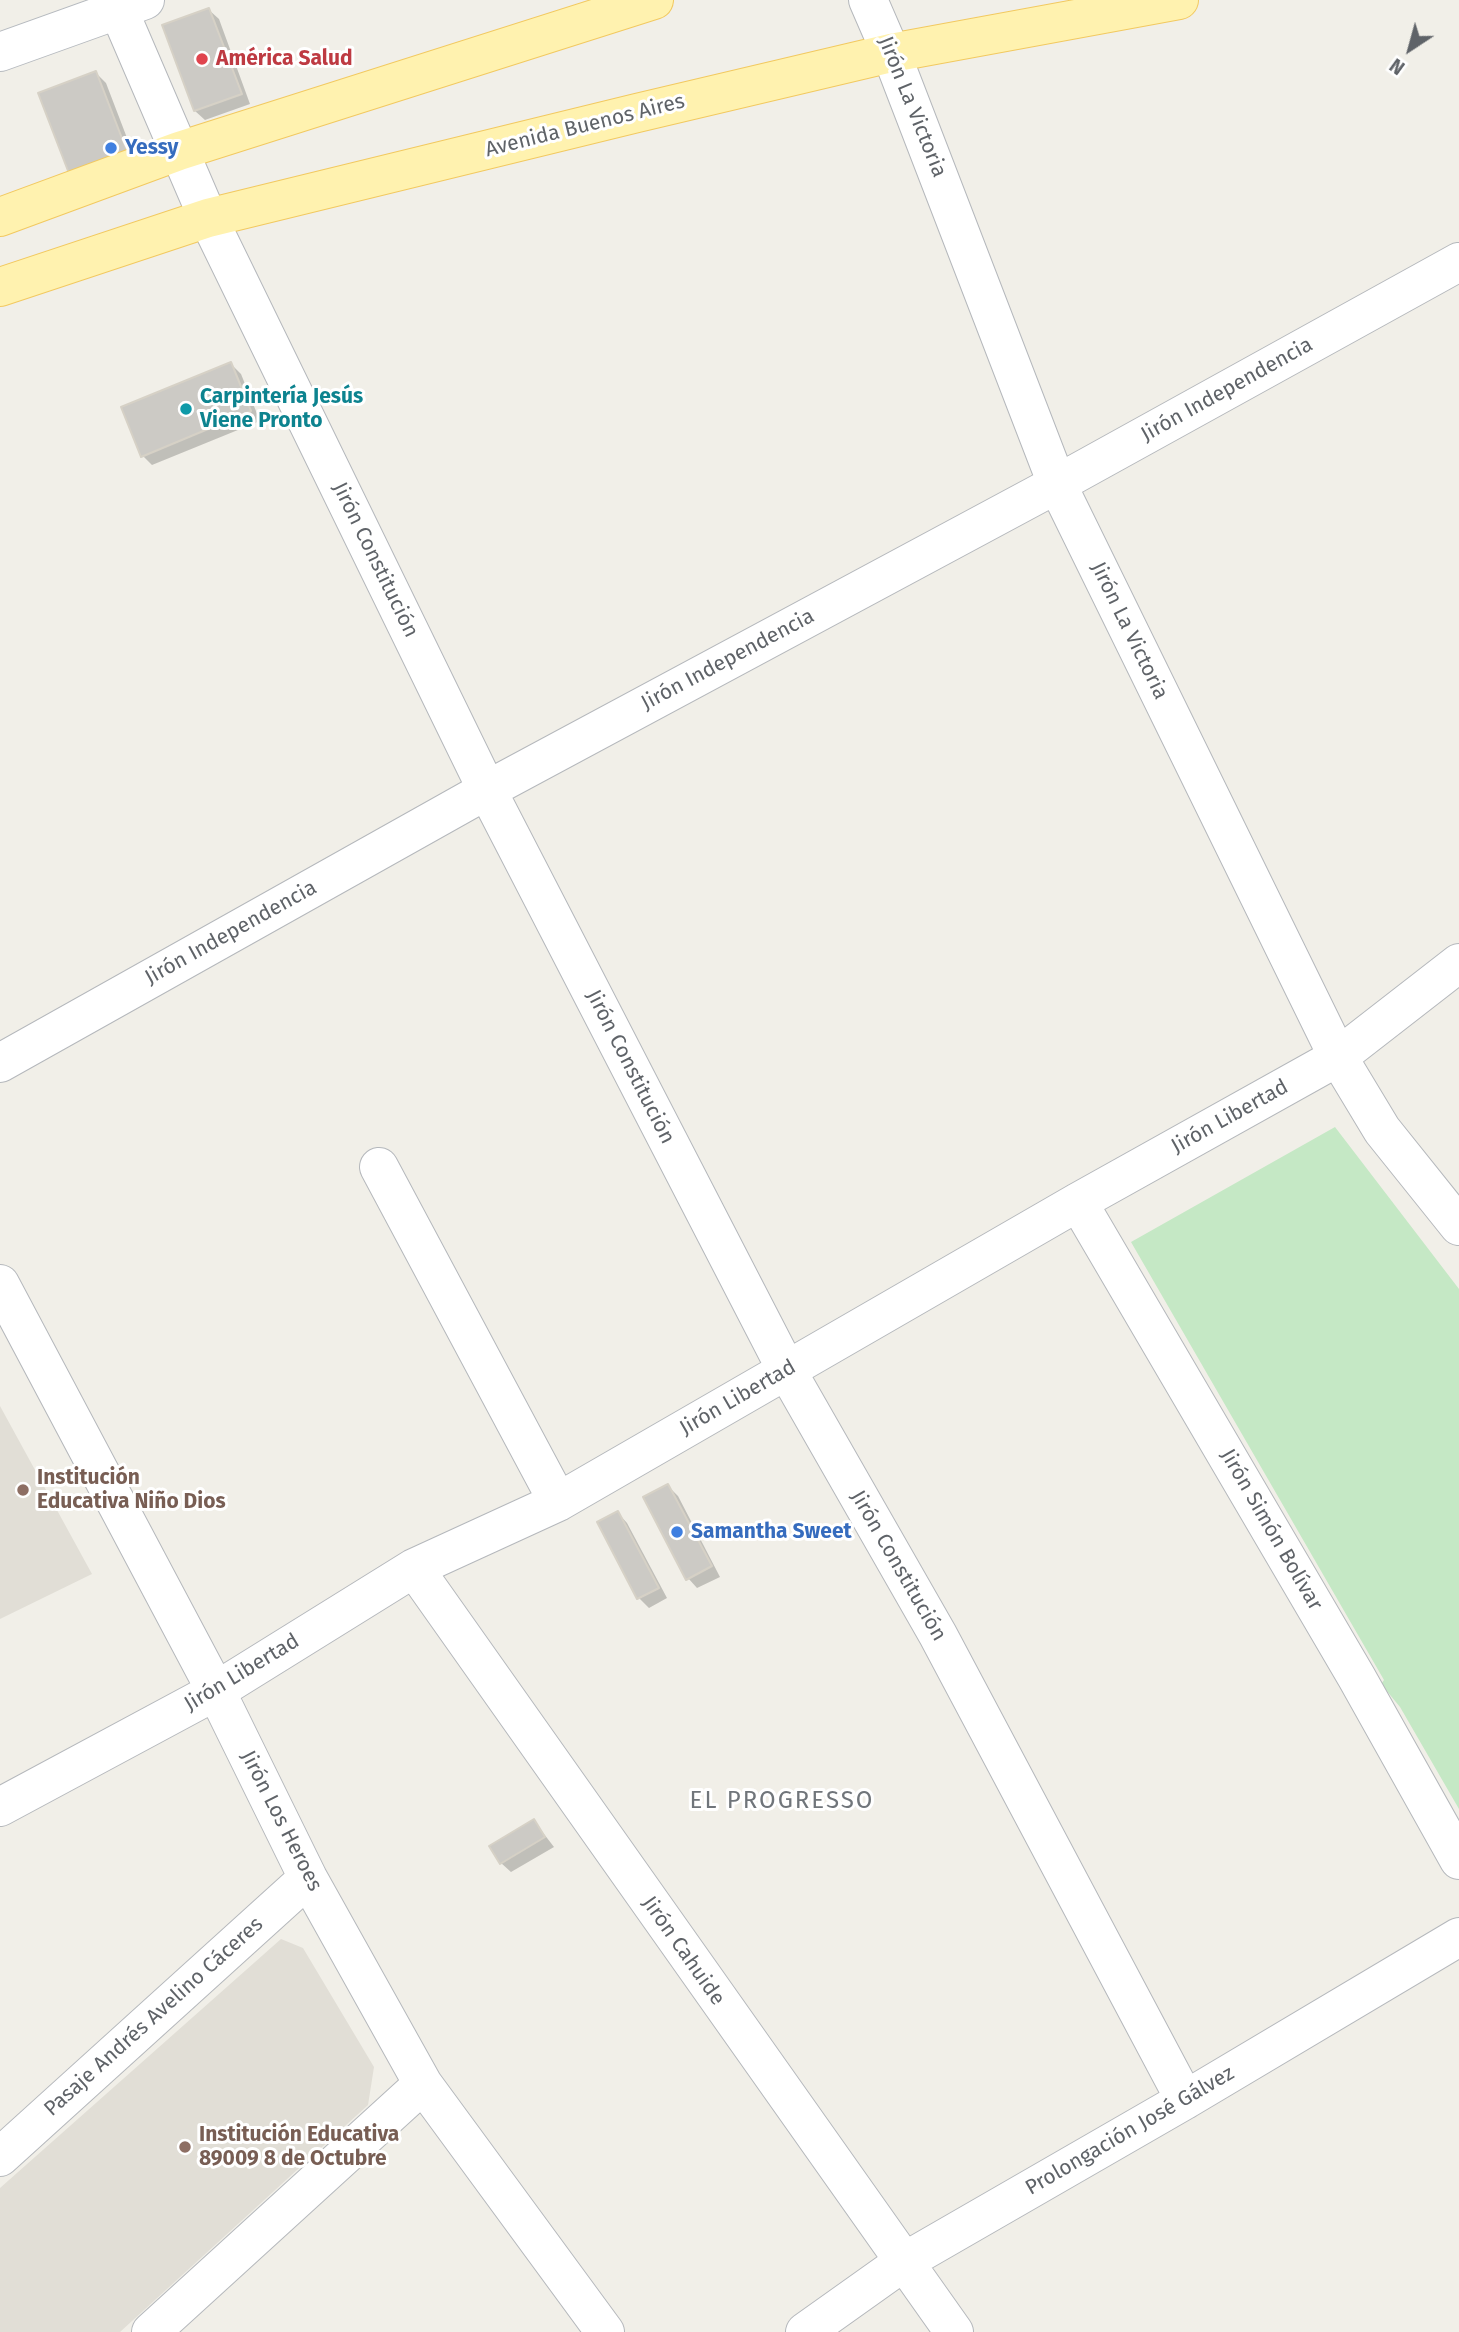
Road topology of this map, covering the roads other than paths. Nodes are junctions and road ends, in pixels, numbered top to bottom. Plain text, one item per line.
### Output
1 (654, 0) edge
2 (868, 0) edge
3 (1179, 0) edge
4 (132, 5) edge
5 (0, 52) edge
6 (891, 53) junction
7 (178, 151) junction
8 (0, 217) edge
9 (208, 218) junction
10 (1459, 262) edge
11 (0, 287) edge
12 (1057, 484) junction
13 (487, 790) junction
14 (1459, 962) edge
15 (1338, 1057) junction
16 (0, 1063) edge
17 (379, 1167) dead end
18 (1078, 1202) junction
19 (1459, 1226) edge
20 (0, 1284) edge
21 (787, 1370) junction
22 (558, 1502) junction
23 (414, 1568) junction
24 (216, 1691) junction
25 (0, 1807) edge
26 (1459, 1860) edge
27 (307, 1878) junction
28 (1459, 1937) edge
29 (423, 2084) junction
30 (1185, 2100) junction
31 (0, 2157) edge
32 (902, 2263) junction
33 (151, 2332) edge
34 (605, 2332) edge
35 (805, 2332) edge
36 (954, 2332) edge

1 - 7 main road
2 - 6 street, Jirón La Victoria
3 - 6 main road, Avenida Buenos Aires
4 - 5 street
4 - 7 street, Jirón Constitución
6 - 9 main road, Avenida Buenos Aires
6 - 12 street, Jirón La Victoria
7 - 8 main road
7 - 9 street, Jirón Constitución
9 - 11 main road, Avenida Buenos Aires
9 - 13 street, Jirón Constitución
10 - 12 street, Jirón Independencia
12 - 13 street, Jirón Independencia
12 - 15 street, Jirón La Victoria
13 - 16 street, Jirón Independencia
13 - 21 street, Jirón Constitución
14 - 15 street, Jirón Libertad
15 - 18 street, Jirón Libertad
15 - 19 street, Jirón La Victoria
17 - 22 street
18 - 21 street, Jirón Libertad
18 - 26 street, Jirón Simón Bolívar
20 - 24 street, Jirón Los Heroes
21 - 22 street, Jirón Libertad
21 - 30 street, Jirón Constitución
22 - 23 street, Jirón Libertad
23 - 24 street, Jirón Libertad
23 - 32 street, Jirón Cahuide
24 - 25 street, Jirón Libertad
24 - 27 street, Jirón Los Heroes
27 - 29 street, Jirón Los Heroes
27 - 31 street, Pasaje Andrés Avelino Cáceres
28 - 30 street, Prolongación José Gálvez
29 - 33 street
29 - 34 street, Jirón Los Heroes
30 - 32 street, Prolongación José Gálvez
32 - 35 street, Prolongación José Gálvez
32 - 36 street, Jirón Cahuide

